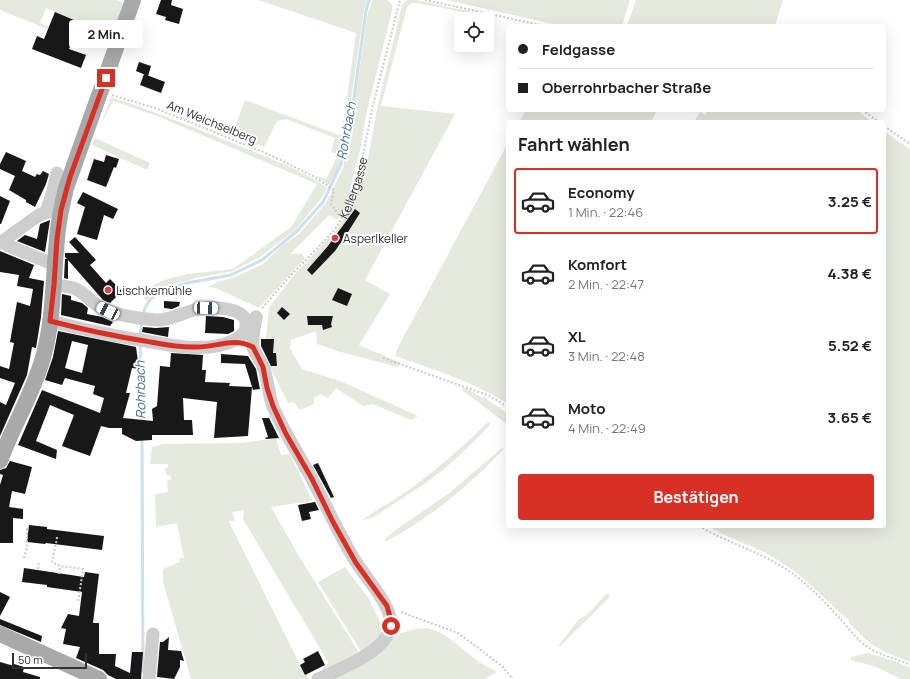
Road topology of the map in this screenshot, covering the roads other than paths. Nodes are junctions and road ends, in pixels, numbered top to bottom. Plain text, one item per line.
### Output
1 (133, 0) edge
2 (57, 173) dead end
3 (54, 211) junction
4 (1, 242) edge
5 (55, 265) junction
6 (54, 285) junction
7 (50, 321) junction
8 (246, 330) junction
9 (233, 342) junction
10 (253, 347) junction
11 (0, 461) edge
12 (0, 634) edge
13 (153, 634) dead end
14 (99, 679) edge
15 (149, 679) edge
16 (318, 679) edge

1 - 3 main road
2 - 3 street
3 - 4 street
3 - 5 main road
4 - 5 street
5 - 6 main road
6 - 7 main road
6 - 8 street
7 - 9 street
7 - 11 main road
8 - 9 street
8 - 10 street
9 - 10 street
10 - 16 street
12 - 14 main road
13 - 15 street

